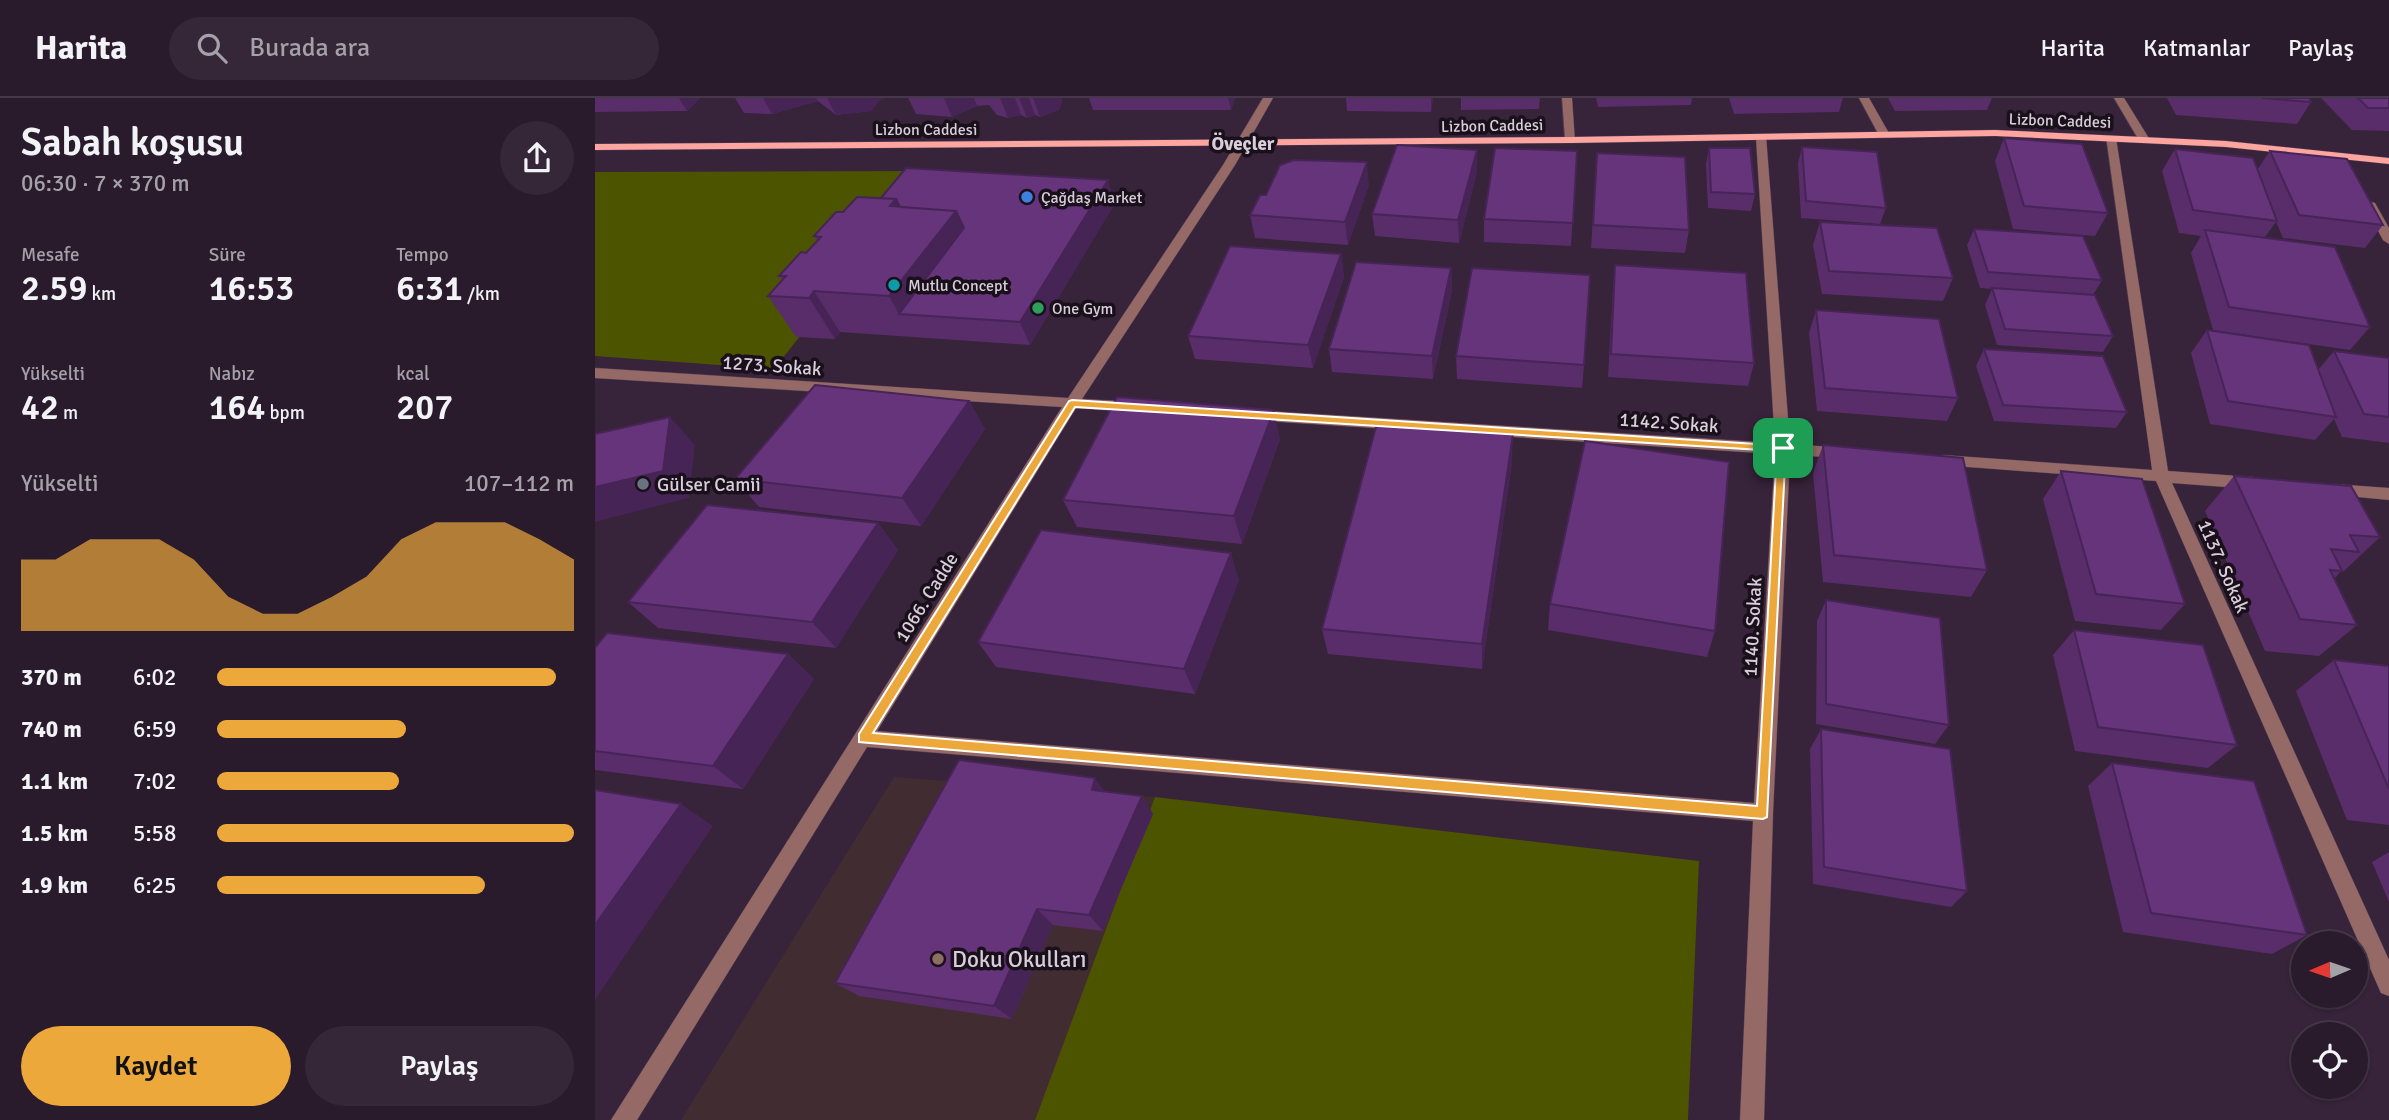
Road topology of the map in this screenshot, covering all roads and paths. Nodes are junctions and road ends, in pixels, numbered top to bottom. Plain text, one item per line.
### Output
1 (1268, 98) edge
2 (1567, 98) edge
3 (1864, 98) edge
4 (2119, 98) edge
5 (1884, 135) junction
6 (1762, 138) junction
7 (2111, 138) junction
8 (1571, 140) junction
9 (2144, 140) junction
10 (1243, 143) junction
11 (595, 147) edge
12 (2344, 156) junction
13 (2389, 161) edge
14 (2350, 168) edge
15 (2363, 192) edge
16 (2389, 240) edge
17 (596, 374) edge
18 (1072, 403) junction
19 (1156, 409) edge
20 (1239, 414) edge
21 (1783, 448) junction
22 (1864, 454) edge
23 (1931, 459) edge
24 (2161, 476) junction
25 (2268, 484) edge
26 (2322, 489) edge
27 (2389, 494) edge
28 (863, 738) junction
29 (1763, 813) junction
30 (2389, 985) edge
31 (622, 1120) edge
32 (1752, 1120) edge

1 - 10 street, 1066. Cadde
2 - 8 street
3 - 5 street
4 - 9 street
5 - 6 main road, Lizbon Caddesi
5 - 7 main road, Lizbon Caddesi
6 - 8 main road, Lizbon Caddesi
6 - 21 street, 1140. Sokak
7 - 9 main road, Lizbon Caddesi
7 - 24 street, 1137. Sokak
8 - 10 main road, Lizbon Caddesi
9 - 12 main road, Lizbon Caddesi
10 - 11 main road, Lizbon Caddesi
10 - 18 street, 1066. Cadde
12 - 13 main road, Lizbon Caddesi
12 - 14 street
15 - 16 street
17 - 18 street, 1273. Sokak
18 - 19 street
18 - 28 street, 1066. Cadde
20 - 21 street, 1142. Sokak
21 - 22 street, 1142. Sokak
21 - 29 street, 1140. Sokak
23 - 24 street
24 - 25 street
24 - 30 street, 1137. Sokak
26 - 27 street
28 - 29 street
28 - 31 street, 1066. Cadde
29 - 32 street, 1140. Sokak

